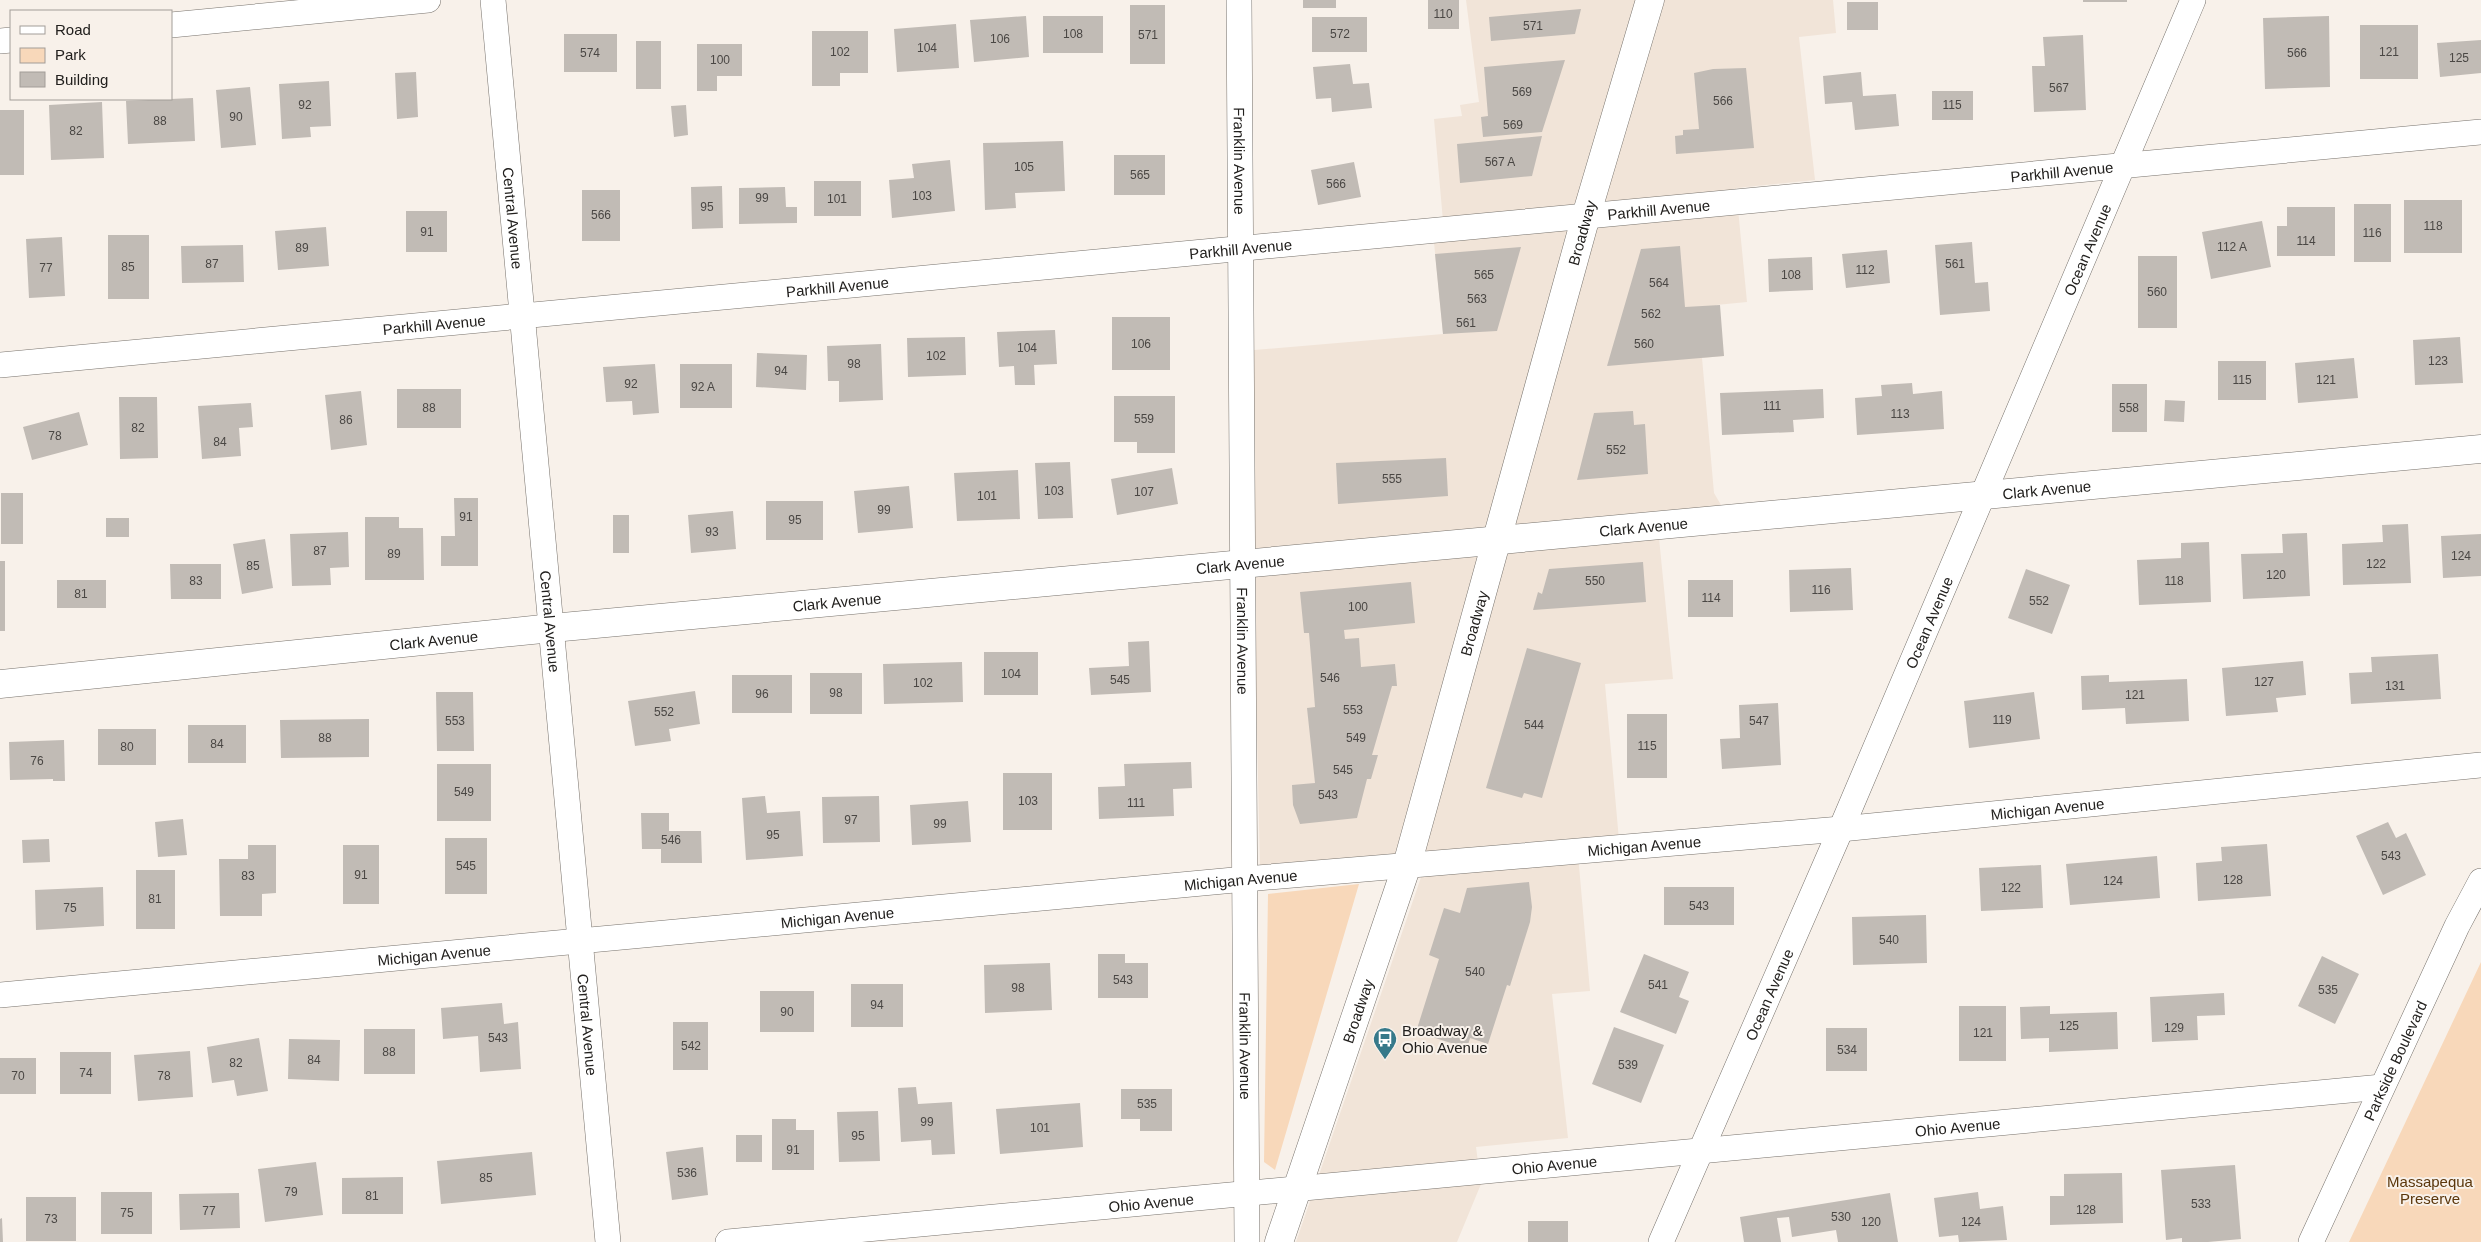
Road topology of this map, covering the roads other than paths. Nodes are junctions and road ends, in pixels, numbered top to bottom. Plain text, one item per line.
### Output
1 (428, 0) edge
2 (493, 0) edge
3 (1239, 0) edge
4 (1650, 0) edge
5 (2192, 0) edge
6 (172, 25) edge
7 (2481, 132) edge
8 (2124, 165) junction
9 (1586, 216) junction
10 (1242, 248) junction
11 (522, 316) junction
12 (0, 365) edge
13 (2481, 449) edge
14 (1982, 497) junction
15 (1496, 539) junction
16 (1242, 564) junction
17 (552, 628) junction
18 (0, 684) edge
19 (2481, 765) edge
20 (1841, 829) junction
21 (1407, 865) junction
22 (1245, 879) junction
23 (2481, 882) edge
24 (581, 942) junction
25 (0, 995) edge
26 (2382, 1088) junction
27 (1700, 1151) junction
28 (1297, 1190) junction
29 (1247, 1193) junction
30 (608, 1242) edge
31 (728, 1242) edge
32 (1247, 1242) edge
33 (1280, 1242) edge
34 (1662, 1242) edge
35 (2311, 1242) edge

1 - 6 street
2 - 11 street, Central Avenue
3 - 10 street, Franklin Avenue
4 - 9 street, Broadway
5 - 8 street, Ocean Avenue
7 - 8 street, Parkhill Avenue
8 - 9 street, Parkhill Avenue
8 - 14 street, Ocean Avenue
9 - 10 street, Parkhill Avenue
9 - 15 street, Broadway
10 - 11 street, Parkhill Avenue
10 - 16 street, Franklin Avenue
11 - 12 street, Parkhill Avenue
11 - 17 street, Central Avenue
13 - 14 street, Clark Avenue
14 - 15 street, Clark Avenue
14 - 20 street, Ocean Avenue
15 - 16 street, Clark Avenue
15 - 21 street, Broadway
16 - 17 street, Clark Avenue
16 - 22 street, Franklin Avenue
17 - 18 street, Clark Avenue
17 - 24 street, Central Avenue
19 - 20 street, Michigan Avenue
20 - 21 street, Michigan Avenue
20 - 27 street, Ocean Avenue
21 - 22 street, Michigan Avenue
21 - 28 street, Broadway
22 - 24 street, Michigan Avenue
22 - 29 street, Franklin Avenue
23 - 26 street, Parkside Boulevard
24 - 25 street, Michigan Avenue
24 - 30 street, Central Avenue
26 - 27 street, Ohio Avenue
26 - 35 street, Parkside Boulevard
27 - 28 street, Ohio Avenue
27 - 34 street, Ocean Avenue
28 - 29 street, Ohio Avenue
28 - 33 street, Broadway
29 - 31 street, Ohio Avenue
29 - 32 street, Franklin Avenue

